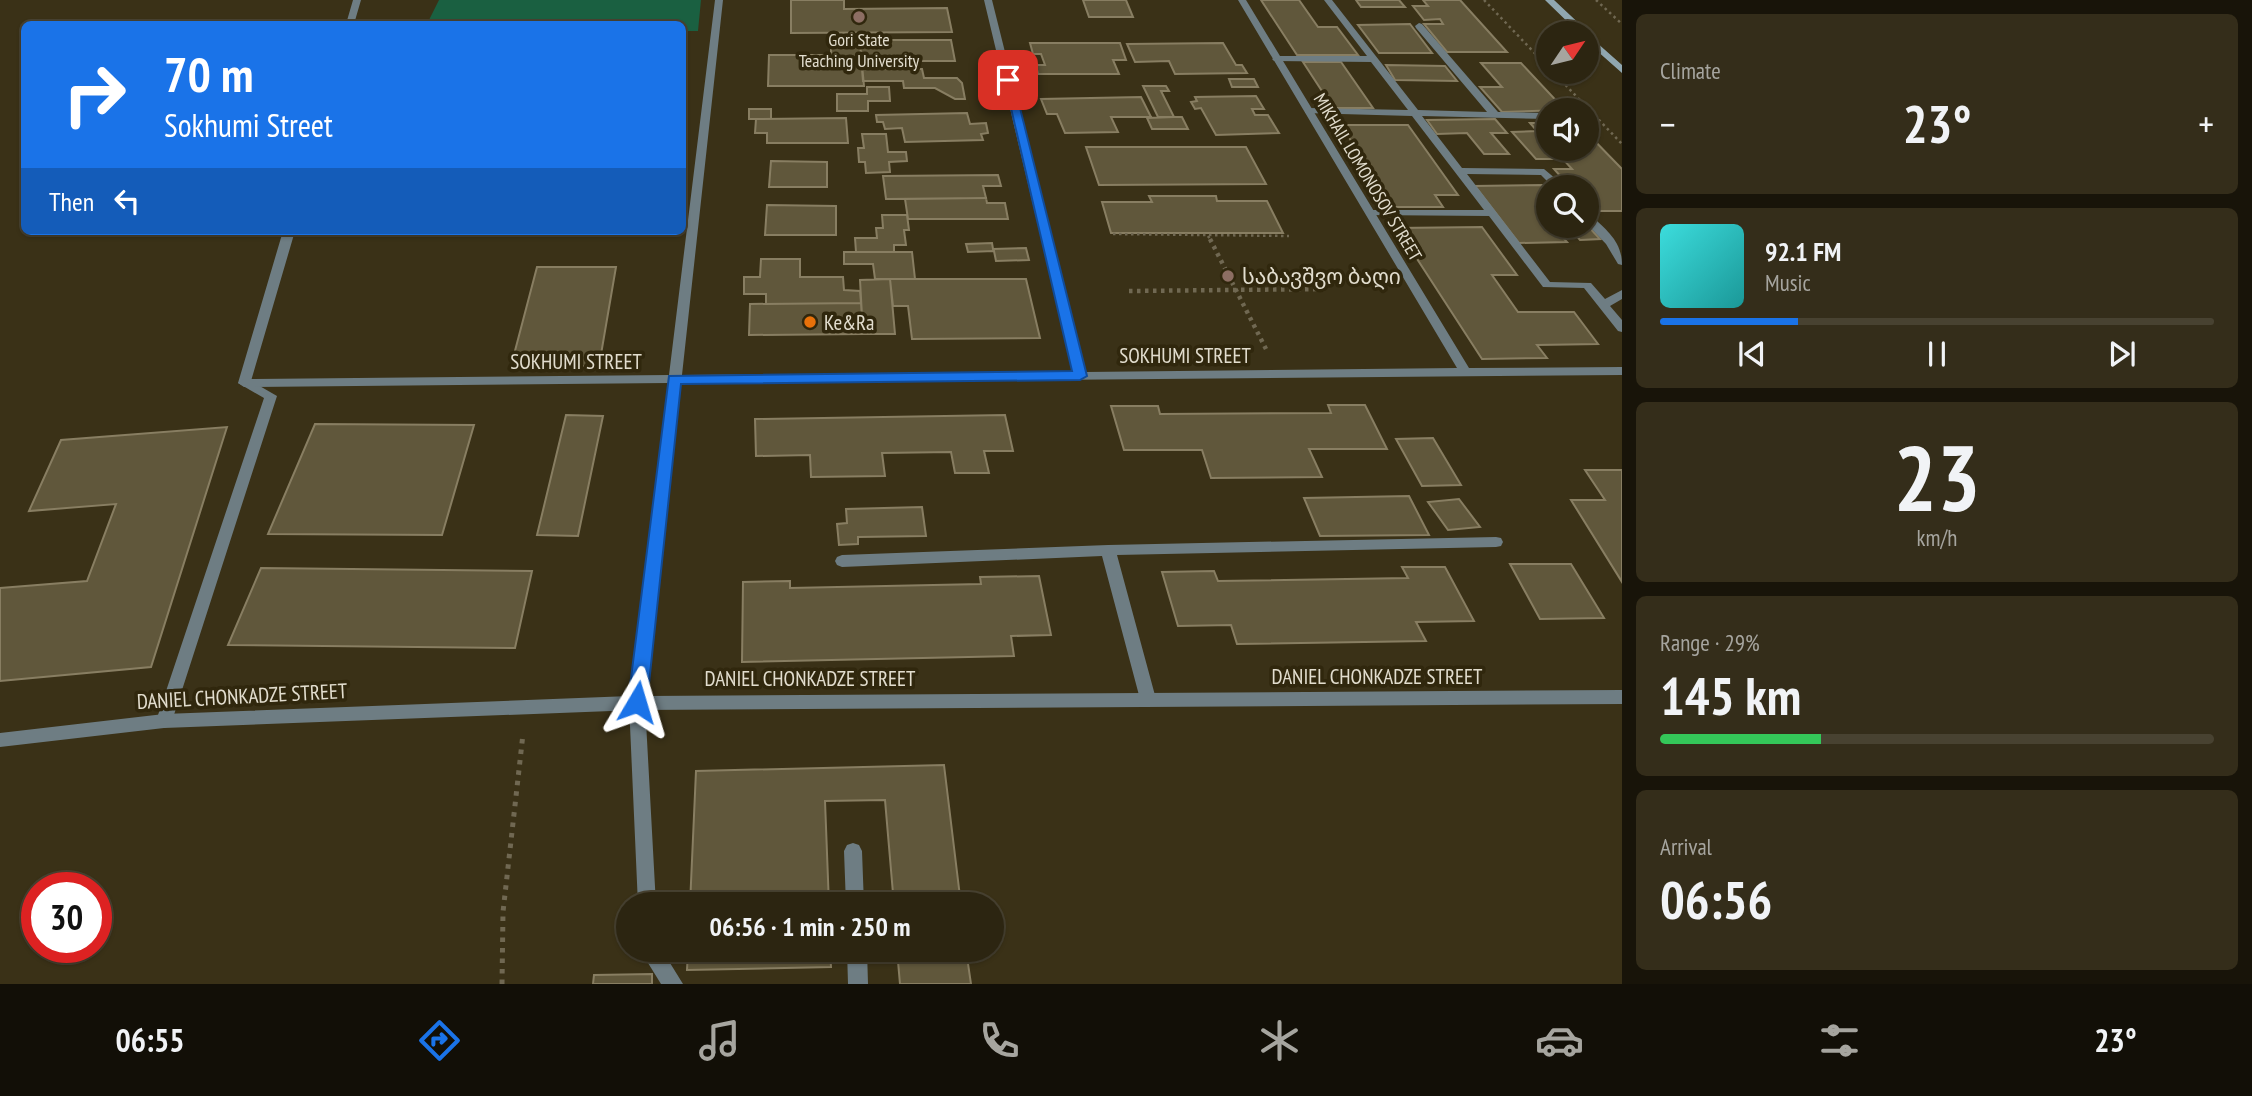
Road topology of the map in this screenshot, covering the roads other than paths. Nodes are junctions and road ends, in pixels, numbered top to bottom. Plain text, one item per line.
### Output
1 (357, 0) edge
2 (719, 0) edge
3 (988, 0) edge
4 (1241, 0) edge
5 (1328, 0) edge
6 (1549, 0) edge
7 (351, 21) edge
8 (1571, 21) edge
9 (1419, 26) dead end
10 (1600, 49) edge
11 (1373, 58) junction
12 (1278, 59) junction
13 (1622, 70) edge
14 (1308, 111) junction
15 (1413, 111) junction
16 (1496, 116) junction
17 (1536, 116) edge
18 (1459, 171) junction
19 (1547, 175) edge
20 (1370, 213) junction
21 (1492, 213) junction
22 (1599, 230) edge
23 (288, 235) edge
24 (1622, 262) edge
25 (1622, 294) edge
26 (1603, 305) junction
27 (1622, 328) edge
28 (1622, 371) edge
29 (1465, 372) junction
30 (1080, 376) junction
31 (674, 379) junction
32 (244, 383) junction
33 (1496, 542) dead end
34 (1108, 550) junction
35 (842, 561) dead end
36 (1622, 697) edge
37 (1148, 699) junction
38 (637, 702) junction
39 (164, 720) junction
40 (0, 740) edge
41 (853, 851) dead end
42 (646, 892) edge
43 (855, 892) edge
44 (658, 962) edge
45 (857, 962) edge
46 (674, 984) edge
47 (858, 984) edge

1 - 7 street
2 - 31 street
3 - 30 street
4 - 12 street, MIKHAIL LOMONOSOV STREET
5 - 11 street
6 - 8 main road
9 - 16 street
10 - 13 main road
11 - 12 street
11 - 15 street
12 - 14 street, MIKHAIL LOMONOSOV STREET
14 - 15 street
14 - 20 street, MIKHAIL LOMONOSOV STREET
15 - 16 street
15 - 18 street
16 - 17 street
18 - 19 street
18 - 21 street
20 - 21 street
20 - 29 street, MIKHAIL LOMONOSOV STREET
21 - 26 street
22 - 24 street
23 - 32 street
25 - 26 street
26 - 27 street
28 - 29 street, SOKHUMI STREET
29 - 30 street, SOKHUMI STREET
30 - 31 street, SOKHUMI STREET
31 - 32 street, SOKHUMI STREET
31 - 38 street
32 - 39 street
33 - 34 street
34 - 35 street
34 - 37 street
36 - 37 street, DANIEL CHONKADZE STREET
37 - 38 street, DANIEL CHONKADZE STREET
38 - 39 street, DANIEL CHONKADZE STREET
38 - 42 street
39 - 40 street, DANIEL CHONKADZE STREET
41 - 43 street
44 - 46 street
45 - 47 street

